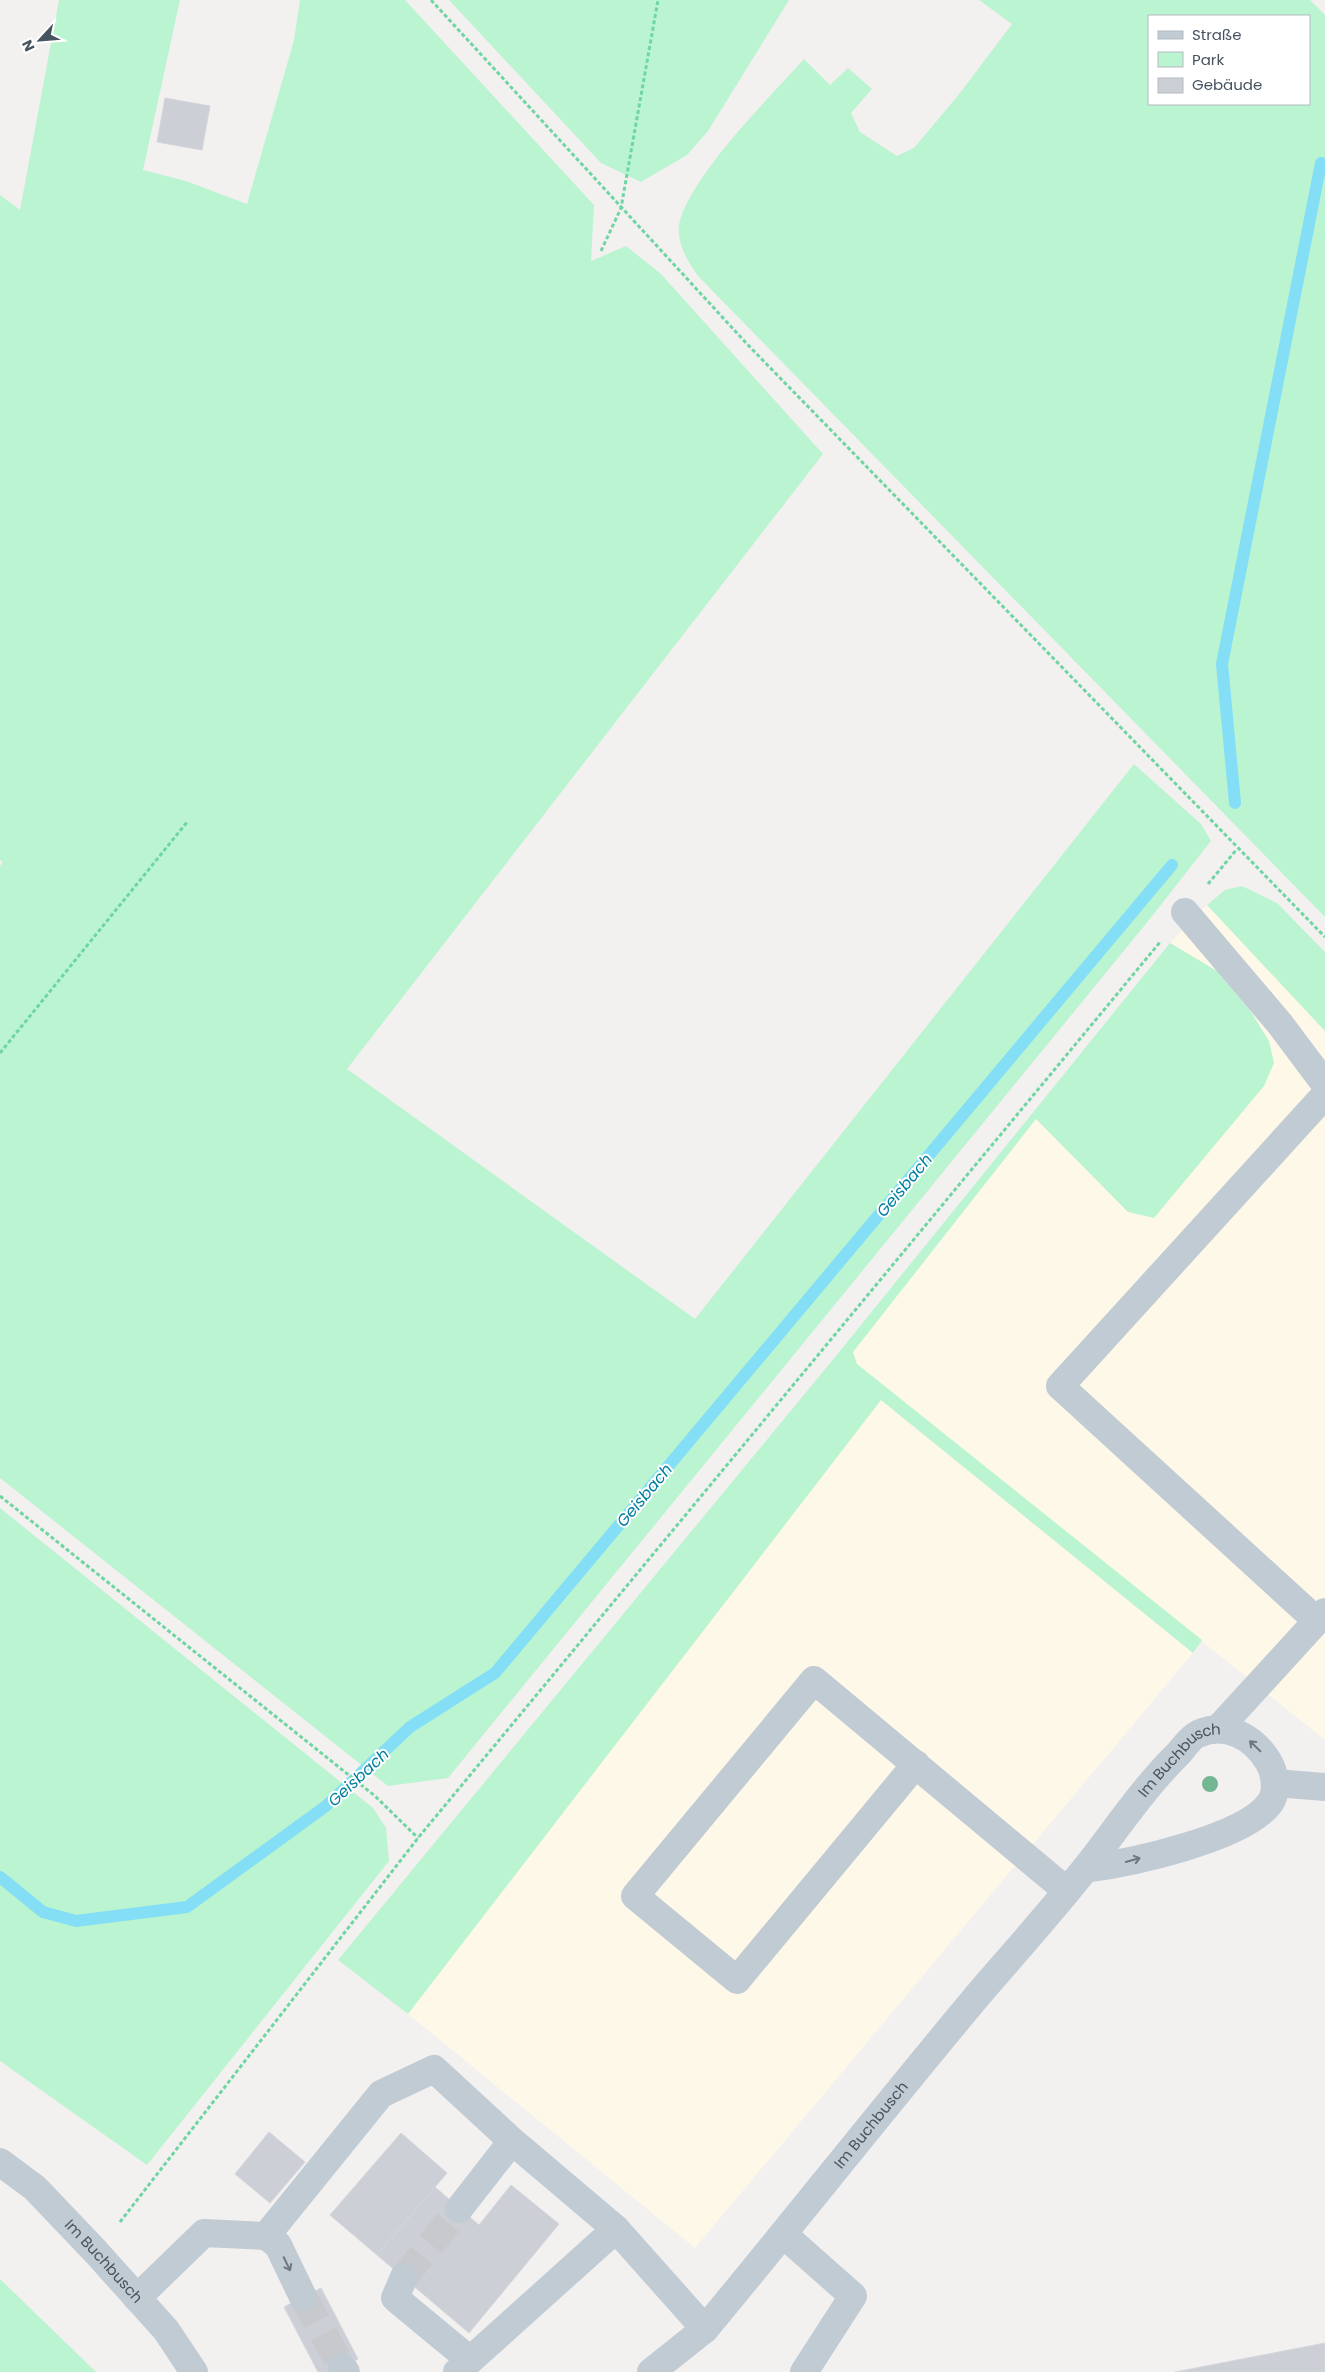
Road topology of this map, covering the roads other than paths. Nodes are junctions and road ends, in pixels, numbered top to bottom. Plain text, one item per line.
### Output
1 (1185, 912) road end
2 (1325, 1084) edge
3 (1325, 1095) edge
4 (1321, 1617) edge
5 (1218, 1729) junction
6 (916, 1764) junction
7 (1275, 1783) junction
8 (1325, 1787) edge
9 (1085, 1869) junction
10 (1067, 1891) junction
11 (512, 2142) junction
12 (0, 2162) edge
13 (459, 2209) tunnel mouth
14 (616, 2229) junction
15 (783, 2234) junction
16 (266, 2236) junction
17 (404, 2277) tunnel mouth
18 (303, 2297) tunnel mouth
19 (137, 2298) junction
20 (705, 2329) junction
21 (463, 2366) edge
22 (194, 2372) edge
23 (651, 2372) edge
24 (804, 2372) edge

1 - 2 street
3 - 4 street
4 - 5 street
7 -> 5 street, Im Buchbusch
5 - 9 street, Im Buchbusch
6 - 6 street
6 - 10 street
7 - 8 street
9 -> 7 street
9 - 10 street, Im Buchbusch
10 - 15 street, Im Buchbusch
11 - 13 street
11 - 14 street
11 - 16 street
12 - 19 street, Im Buchbusch
14 - 20 street
14 - 21 street
15 - 20 street, Im Buchbusch
15 - 24 street
16 -> 18 street
16 - 19 street
17 - 21 street
19 - 22 street, Im Buchbusch
20 - 23 street, Im Buchbusch

